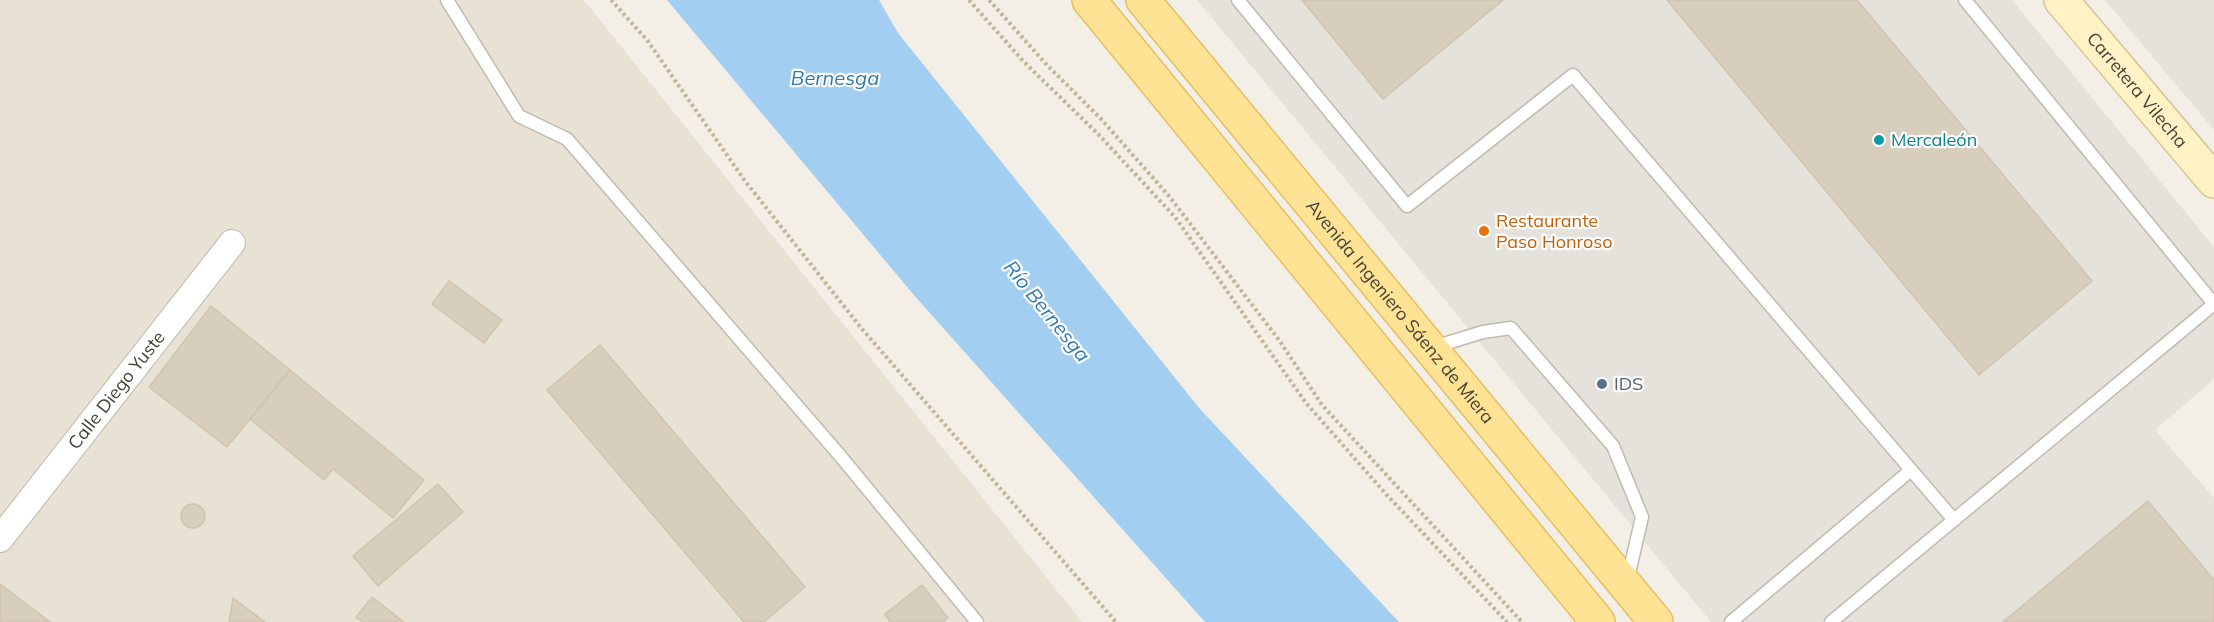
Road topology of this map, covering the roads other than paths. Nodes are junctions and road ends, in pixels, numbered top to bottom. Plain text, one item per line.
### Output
1 (1089, 0) edge
2 (1143, 0) edge
3 (1238, 0) edge
4 (1965, 0) edge
5 (2061, 0) edge
6 (447, 1) edge
7 (2214, 181) edge
8 (232, 243) dead end
9 (1431, 348) junction
10 (1911, 470) junction
11 (1954, 520) junction
12 (0, 539) edge
13 (1626, 586) junction
14 (977, 622) edge
15 (1598, 622) edge
16 (1656, 622) edge
17 (1731, 622) edge
18 (1831, 622) edge

1 - 15 main road
2 - 9 main road, Avenida Ingeniero Sáenz de Miera
3 - 10 lane
4 - 11 lane
5 - 7 street, Carretera Vilecha
6 - 14 lane
8 - 12 street, Calle Diego Yuste
9 - 13 main road, Avenida Ingeniero Sáenz de Miera
9 - 13 lane
10 - 11 lane
10 - 17 lane
11 - 18 lane
13 - 16 main road, Avenida Ingeniero Sáenz de Miera

